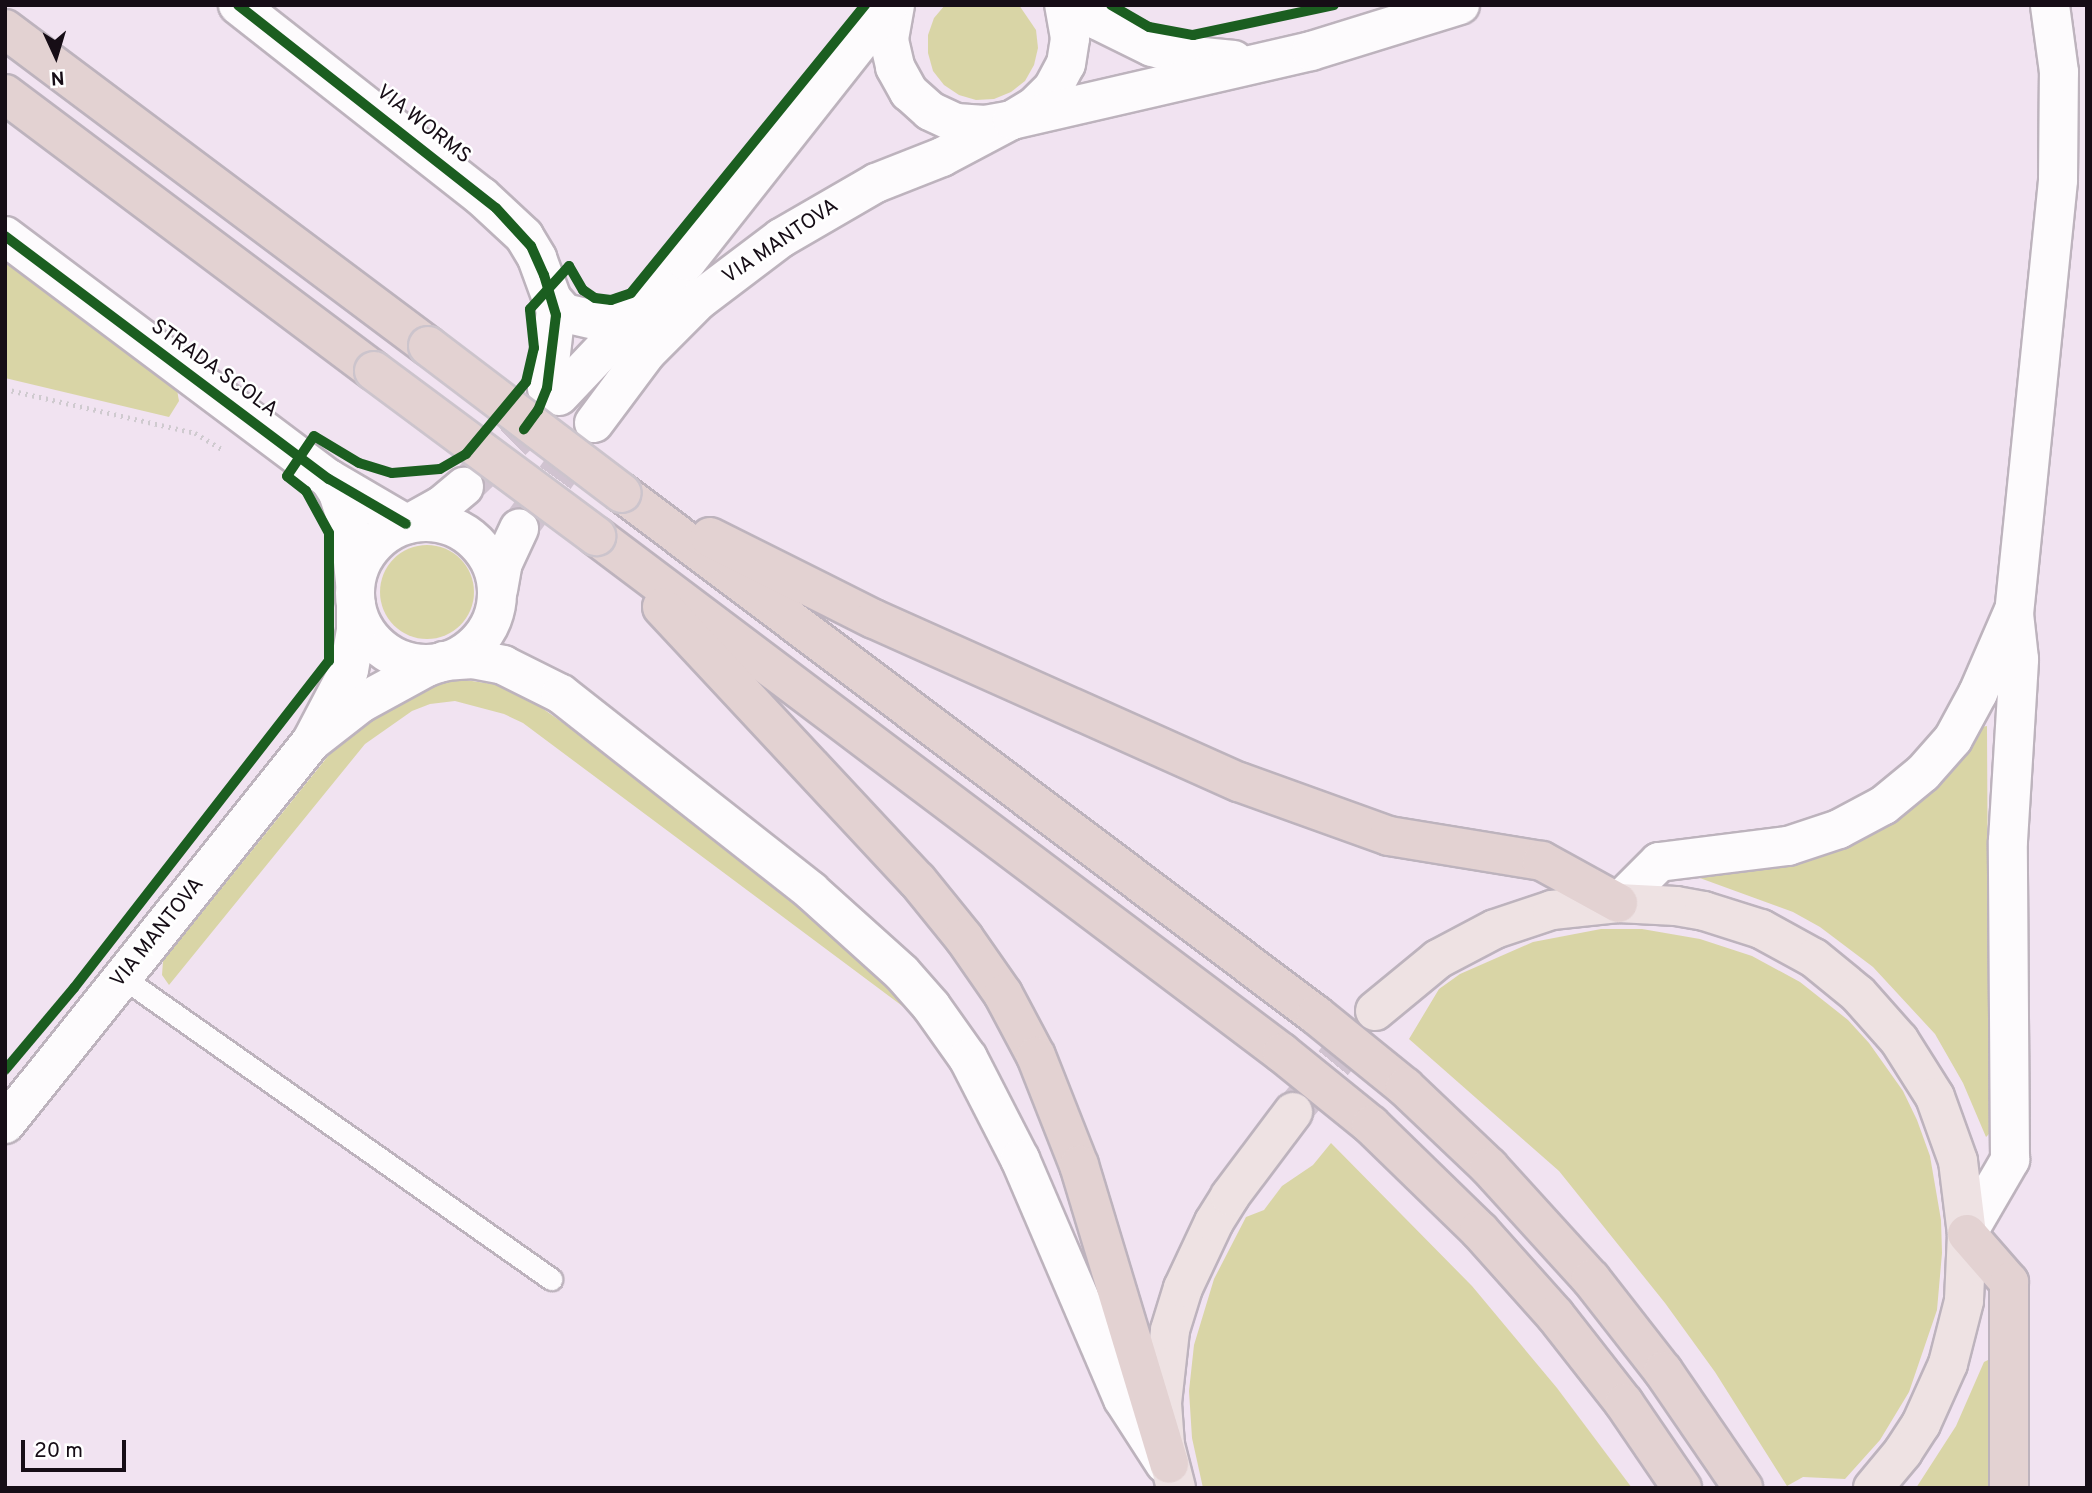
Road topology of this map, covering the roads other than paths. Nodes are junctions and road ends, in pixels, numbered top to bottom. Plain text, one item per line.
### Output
1 (238, 5) edge
2 (889, 5) edge
3 (895, 5) edge
4 (1064, 5) edge
5 (1079, 5) edge
6 (1460, 5) edge
7 (2050, 5) edge
8 (5, 29) edge
9 (1271, 61) junction
10 (5, 94) edge
11 (1012, 120) junction
12 (5, 236) edge
13 (552, 299) junction
14 (640, 313) junction
15 (553, 392) joint
16 (594, 423) tunnel mouth
17 (329, 479) junction
18 (464, 487) tunnel mouth
19 (622, 493) junction
20 (406, 524) junction
21 (519, 529) tunnel mouth
22 (596, 536) junction
23 (498, 590) junction
24 (355, 593) junction
25 (2015, 606) junction
26 (444, 662) junction
27 (311, 742) junction
28 (1618, 903) junction
29 (122, 978) junction
30 (1376, 1011) tunnel mouth
31 (1293, 1112) tunnel mouth
32 (5, 1124) edge
33 (1967, 1234) junction
34 (551, 1279) dead end
35 (1173, 1480) edge
36 (1682, 1488) edge
37 (1743, 1488) edge
38 (1873, 1488) edge
39 (2009, 1488) edge

1 - 13 main road, VIA WORMS
2 - 14 main road, VIA MANTOVA
3 - 11 main road, VIA MANTOVA
4 - 11 main road, VIA MANTOVA
5 - 9 main road, VIA MANTOVA
6 - 9 main road, VIA MANTOVA
7 - 25 main road
8 - 19 highway, bridge
9 - 11 main road, VIA MANTOVA
10 - 22 highway, bridge
11 - 16 main road, VIA MANTOVA
12 - 17 main road, STRADA SCOLA
13 - 14 main road
13 - 15 main road, VIA WORMS
14 - 15 main road, VIA MANTOVA
17 - 20 main road, STRADA SCOLA
17 - 24 main road, STRADA SCOLA
18 - 20 main road, VIA MANTOVA
19 - 28 highway
19 - 37 highway
20 - 23 main road
20 - 24 main road, VIA MANTOVA
21 - 23 main road, VIA MANTOVA
22 - 35 highway
22 - 36 highway
23 - 26 main road, VIA MANTOVA
24 - 26 main road
24 - 27 main road, VIA MANTOVA
25 - 28 main road
25 - 33 main road
26 - 27 main road, VIA MANTOVA
26 - 35 main road
27 - 29 main road, VIA MANTOVA
28 - 30 main road
28 - 33 main road
29 - 32 main road, VIA MANTOVA
29 - 34 lane
31 - 35 main road
33 - 38 main road
33 - 39 highway

